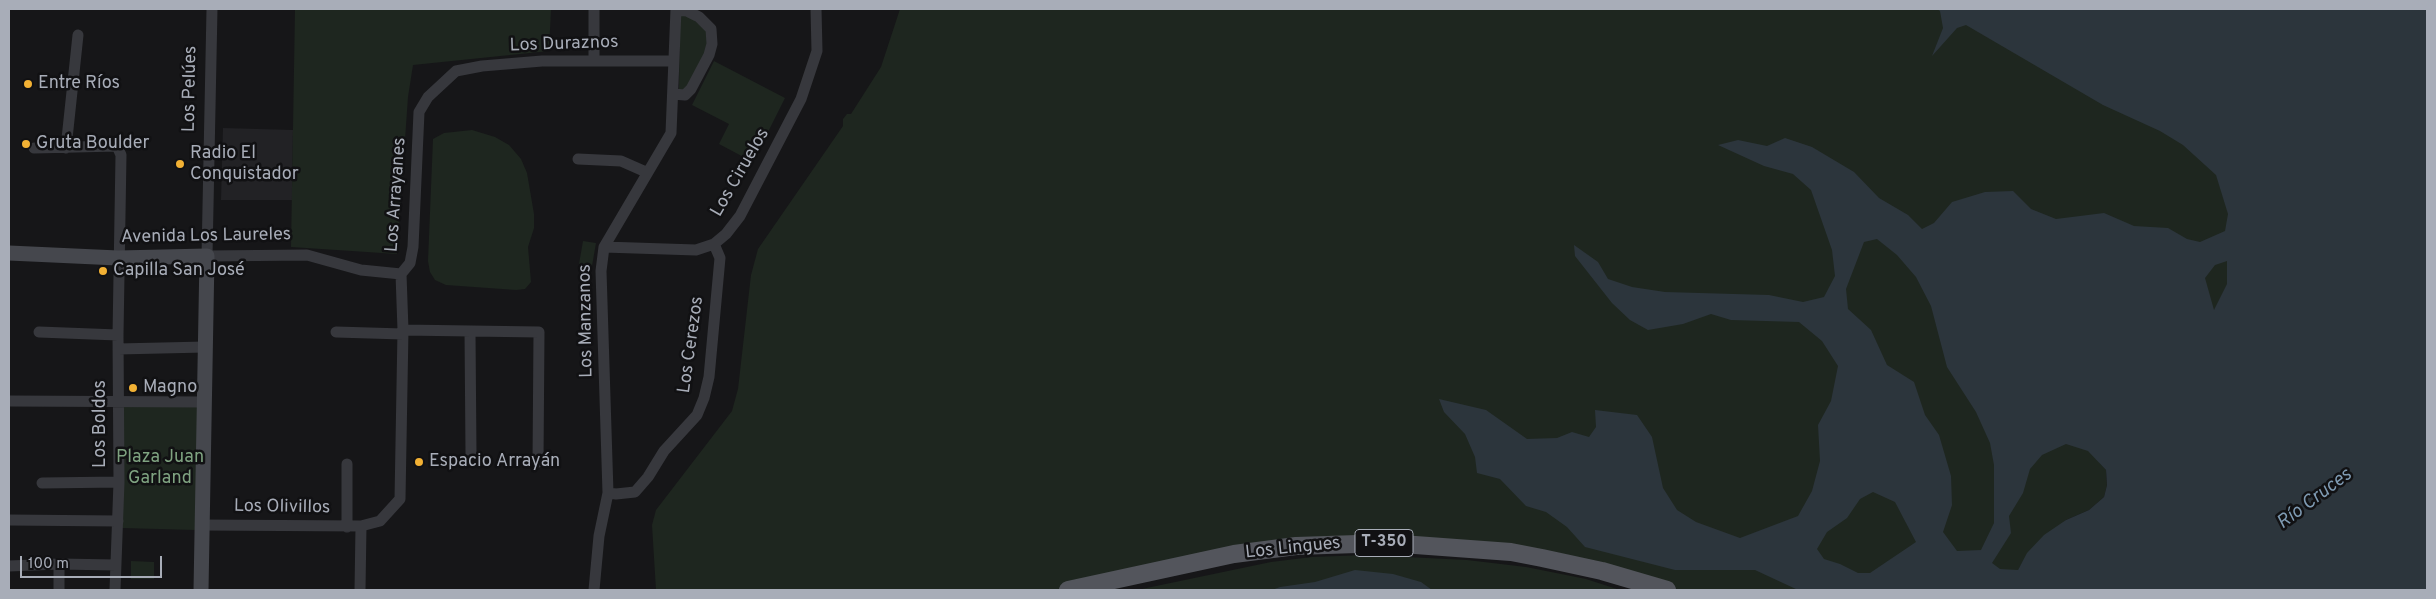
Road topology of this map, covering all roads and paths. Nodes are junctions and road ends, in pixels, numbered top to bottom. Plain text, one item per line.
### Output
1 (212, 9) edge
2 (594, 9) edge
3 (816, 9) edge
4 (676, 10) edge
5 (78, 35) dead end
6 (594, 60) junction
7 (673, 61) junction
8 (456, 71) joint
9 (674, 94) junction
10 (34, 148) dead end
11 (66, 148) junction
12 (578, 159) dead end
13 (646, 172) junction
14 (714, 244) junction
15 (604, 247) junction
16 (9, 253) edge
17 (206, 256) junction
18 (118, 258) junction
19 (401, 274) junction
20 (39, 332) dead end
21 (336, 332) dead end
22 (403, 332) junction
23 (470, 332) junction
24 (118, 335) junction
25 (205, 347) junction
26 (118, 349) junction
27 (9, 401) edge
28 (118, 402) junction
29 (204, 402) junction
30 (471, 454) dead end
31 (538, 462) dead end
32 (347, 464) dead end
33 (118, 482) junction
34 (42, 483) dead end
35 (608, 493) junction
36 (9, 520) edge
37 (118, 521) junction
38 (202, 525) junction
39 (360, 526) junction
40 (347, 527) junction
41 (59, 564) junction
42 (116, 565) junction
43 (9, 566) edge
44 (59, 590) edge
45 (115, 590) edge
46 (201, 590) edge
47 (360, 590) edge
48 (594, 590) edge
49 (1068, 590) edge
50 (1667, 590) edge

1 - 17 street, Los Pelúes
2 - 6 street
3 - 14 street, Los Ciruelos
4 - 7 street, Los Manzanos
4 - 9 street
5 - 11 street
6 - 7 street, Los Duraznos
6 - 8 street, Los Duraznos
7 - 9 street, Los Manzanos
8 - 19 street, Los Arrayanes
9 - 13 street, Los Manzanos
10 - 11 street
11 - 18 street, Los Boldos
12 - 13 street
13 - 15 street, Los Manzanos
14 - 15 street, Los Ciruelos
14 - 35 street, Los Cerezos
15 - 35 street, Los Manzanos
16 - 18 street, Avenida Los Laureles
17 - 18 street, Avenida Los Laureles
17 - 19 street, Avenida Los Laureles
17 - 25 street, Los Pelúes
18 - 24 street, Los Boldos
19 - 22 street, Los Arrayanes
20 - 24 street
21 - 22 street
22 - 23 street
22 - 39 street, Los Arrayanes
23 - 30 street
23 - 31 street
24 - 26 street, Los Boldos
25 - 26 street
25 - 29 street, Los Pelúes
26 - 28 street, Los Boldos
27 - 28 street
28 - 29 street
28 - 33 street, Los Boldos
29 - 38 street, Los Pelúes
32 - 40 street
33 - 34 street
33 - 37 street, Los Boldos
35 - 48 street, Los Manzanos
36 - 37 street
37 - 42 street, Los Boldos
38 - 40 street, Los Olivillos
38 - 46 street, Los Pelúes
39 - 40 street, Los Olivillos
39 - 47 street
41 - 42 street
41 - 43 street
41 - 44 street
42 - 45 street, Los Boldos
49 - 50 main road, Los Lingues / T-350

